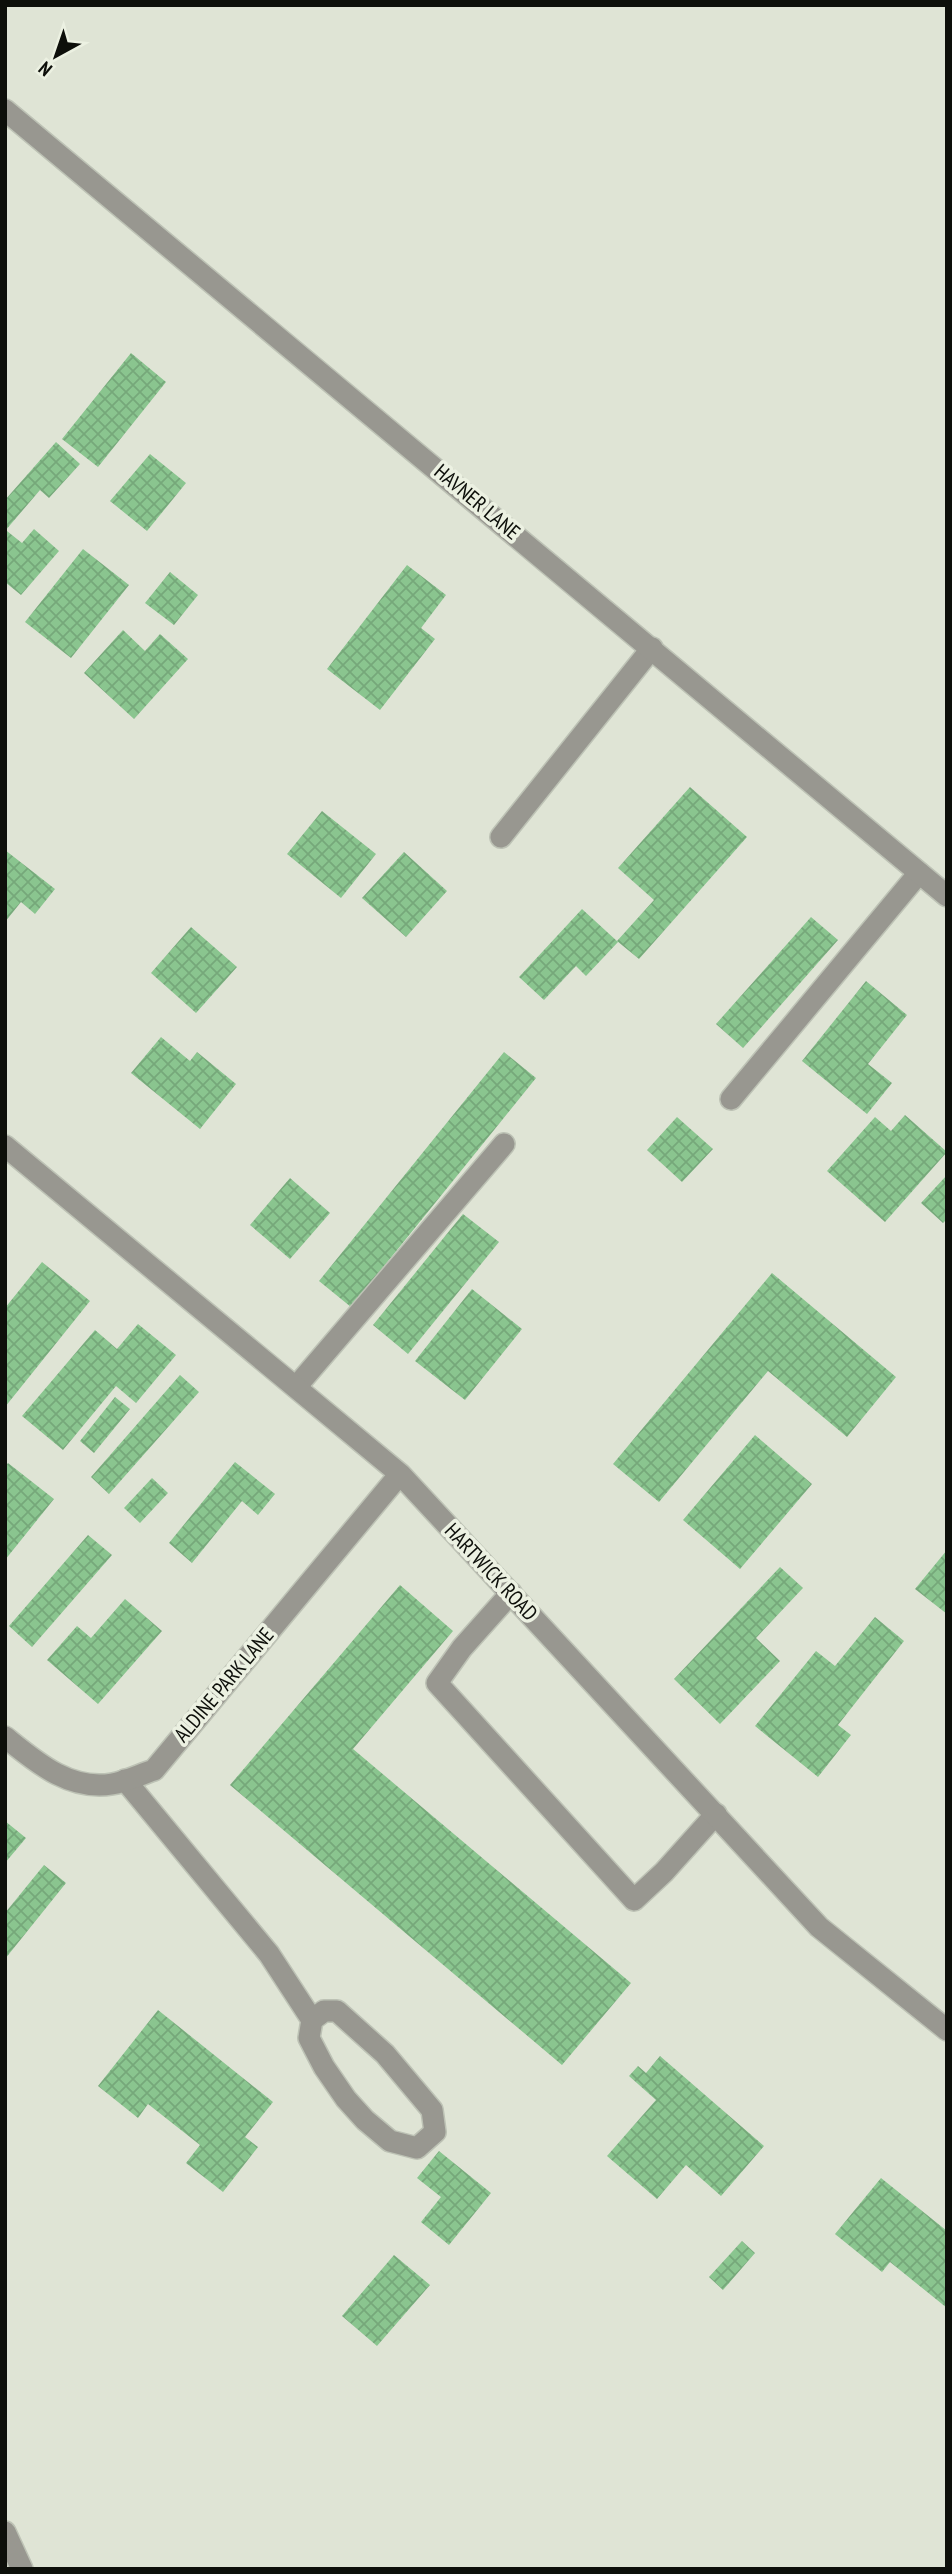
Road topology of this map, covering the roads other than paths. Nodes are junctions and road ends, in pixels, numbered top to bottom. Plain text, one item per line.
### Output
1 (5, 110) edge
2 (652, 648) junction
3 (501, 837) dead end
4 (919, 873) junction
5 (947, 896) edge
6 (731, 1099) dead end
7 (505, 1144) dead end
8 (5, 1146) edge
9 (296, 1387) junction
10 (400, 1474) junction
11 (511, 1593) junction
12 (5, 1737) edge
13 (125, 1780) junction
14 (716, 1814) junction
15 (312, 2020) junction
16 (947, 2030) edge
17 (5, 2532) edge
18 (22, 2569) edge

1 - 2 street, HAVNER LANE
2 - 3 street
2 - 4 street, HAVNER LANE
4 - 5 street, HAVNER LANE
4 - 6 street
7 - 9 street
8 - 9 street, HARTWICK ROAD
9 - 10 street, HARTWICK ROAD
10 - 11 street, HARTWICK ROAD
10 - 13 street, ALDINE PARK LANE
11 - 14 street, HARTWICK ROAD
11 - 14 street
12 - 13 street, ALDINE PARK LANE
13 - 15 street
14 - 16 street, HARTWICK ROAD
15 - 15 street
17 - 18 street

